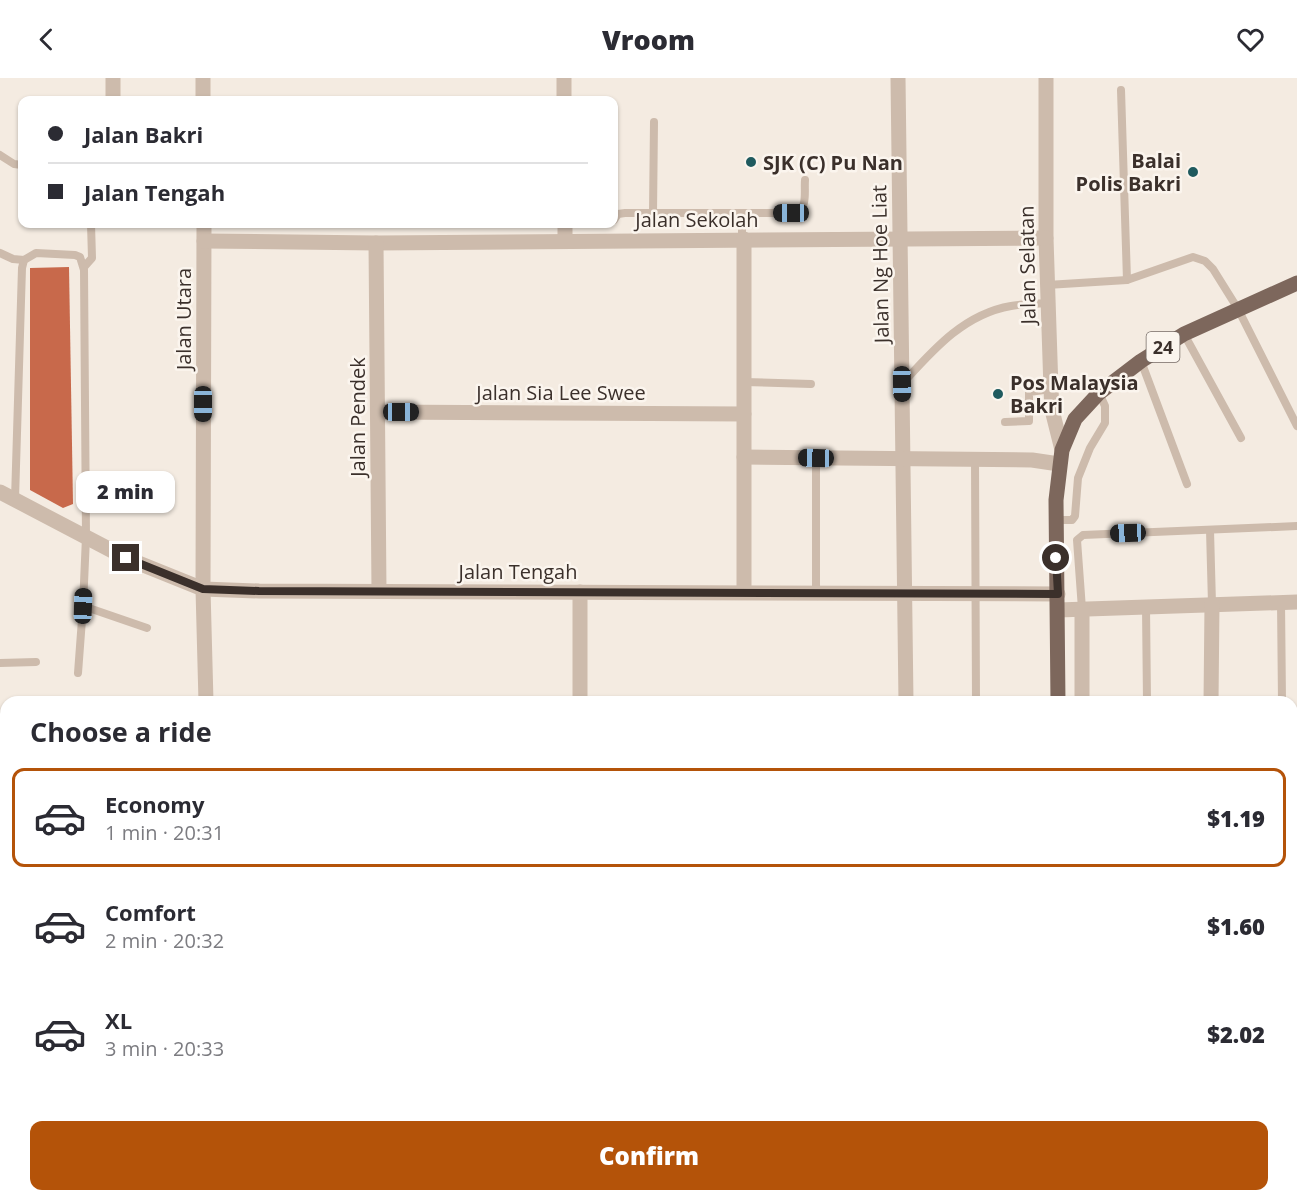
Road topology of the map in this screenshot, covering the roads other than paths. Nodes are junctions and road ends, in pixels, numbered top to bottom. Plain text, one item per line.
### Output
1 (113, 78) edge
2 (203, 78) edge
3 (564, 78) edge
4 (898, 78) edge
5 (1046, 78) edge
6 (1121, 90) dead end
7 (113, 96) edge
8 (203, 96) edge
9 (564, 96) edge
10 (654, 122) dead end
11 (0, 155) edge
12 (18, 164) edge
13 (804, 180) dead end
14 (653, 213) junction
15 (742, 213) junction
16 (618, 214) edge
17 (91, 228) edge
18 (204, 228) edge
19 (565, 228) edge
20 (613, 228) edge
21 (1046, 238) junction
22 (743, 239) junction
23 (612, 240) junction
24 (900, 240) junction
25 (204, 241) junction
26 (565, 241) junction
27 (376, 243) junction
28 (0, 253) edge
29 (24, 260) junction
30 (84, 267) junction
31 (1127, 280) junction
32 (1297, 283) edge
33 (1047, 285) junction
34 (1048, 303) junction
35 (1238, 309) junction
36 (1184, 334) junction
37 (1141, 361) junction
38 (744, 382) junction
39 (811, 384) dead end
40 (902, 384) junction
41 (1052, 389) junction
42 (1099, 393) junction
43 (378, 412) junction
44 (744, 414) junction
45 (1005, 422) dead end
46 (1297, 426) edge
47 (1241, 438) dead end
48 (744, 457) junction
49 (1060, 457) junction
50 (816, 458) junction
51 (903, 459) junction
52 (975, 460) junction
53 (1187, 484) dead end
54 (0, 492) edge
55 (15, 499) junction
56 (1056, 520) junction
57 (1297, 526) edge
58 (1210, 530) junction
59 (86, 537) junction
60 (203, 589) junction
61 (379, 591) junction
62 (580, 592) junction
63 (744, 592) junction
64 (816, 593) junction
65 (905, 593) junction
66 (976, 593) junction
67 (1058, 594) junction
68 (1281, 602) junction
69 (1297, 602) edge
70 (1212, 604) junction
71 (83, 606) junction
72 (1146, 607) junction
73 (1082, 609) junction
74 (1058, 610) junction
75 (147, 628) dead end
76 (36, 662) dead end
77 (0, 663) edge
78 (78, 673) dead end
79 (206, 696) edge
80 (580, 696) edge
81 (906, 696) edge
82 (976, 696) edge
83 (1058, 696) edge
84 (1082, 696) edge
85 (1147, 696) edge
86 (1211, 696) edge
87 (1282, 696) edge

1 - 7 street
2 - 8 street
3 - 9 street
4 - 24 street, Jalan Ng Hoe Liat
5 - 21 street, Jalan Selatan
6 - 31 lane
10 - 14 lane
11 - 12 lane
13 - 15 lane
14 - 15 lane
14 - 16 lane
15 - 22 lane
17 - 30 lane
18 - 25 street, Jalan Utara
19 - 26 street
20 - 23 lane
21 - 24 street, Jalan Sekolah
21 - 33 street, Jalan Selatan
22 - 23 street, Jalan Sekolah
22 - 24 street, Jalan Sekolah
22 - 38 street
23 - 26 street, Jalan Sekolah
24 - 40 street, Jalan Ng Hoe Liat
25 - 27 street, Jalan Sekolah
25 - 60 street, Jalan Utara
26 - 27 street, Jalan Sekolah
27 - 43 street, Jalan Pendek
28 - 29 lane
29 - 30 lane
29 - 55 lane
30 - 59 lane
31 - 33 lane
31 - 35 lane
32 - 35 main road, 24
33 - 34 street, Jalan Selatan
34 - 40 lane
34 - 41 street, Jalan Selatan
35 - 36 main road, 24
35 - 46 lane
36 - 37 main road, 24
36 - 47 lane
37 - 42 main road, 24
37 - 53 lane
38 - 39 lane
38 - 44 street
40 - 51 street, Jalan Ng Hoe Liat
41 - 45 lane
41 - 49 street, Jalan Selatan
42 - 49 main road, 24
42 - 56 lane
43 - 44 street, Jalan Sia Lee Swee
43 - 61 street, Jalan Pendek
44 - 48 street
48 - 50 street
48 - 63 street
49 - 52 street
49 - 56 main road, 24
50 - 51 street
50 - 64 lane
51 - 52 street
51 - 65 street, Jalan Ng Hoe Liat
52 - 66 lane
54 - 55 street, Jalan Tengah
55 - 59 street, Jalan Tengah
56 - 67 main road, 24
57 - 58 lane
58 - 70 lane
58 - 73 lane
59 - 60 street, Jalan Tengah
59 - 71 lane
60 - 61 street, Jalan Tengah
60 - 79 street, Jalan Utara
61 - 62 street, Jalan Tengah
62 - 63 street, Jalan Tengah
62 - 80 street
63 - 64 street, Jalan Tengah
64 - 65 street, Jalan Tengah
65 - 66 street, Jalan Tengah
65 - 81 street, Jalan Ng Hoe Liat
66 - 67 street, Jalan Tengah
66 - 82 lane
67 - 74 main road, 24
68 - 69 street
68 - 70 street
68 - 87 lane
70 - 72 street
70 - 86 street
71 - 75 lane
71 - 78 lane
72 - 73 street
72 - 85 lane
73 - 74 street
73 - 84 street
74 - 83 main road, 24
76 - 77 lane

